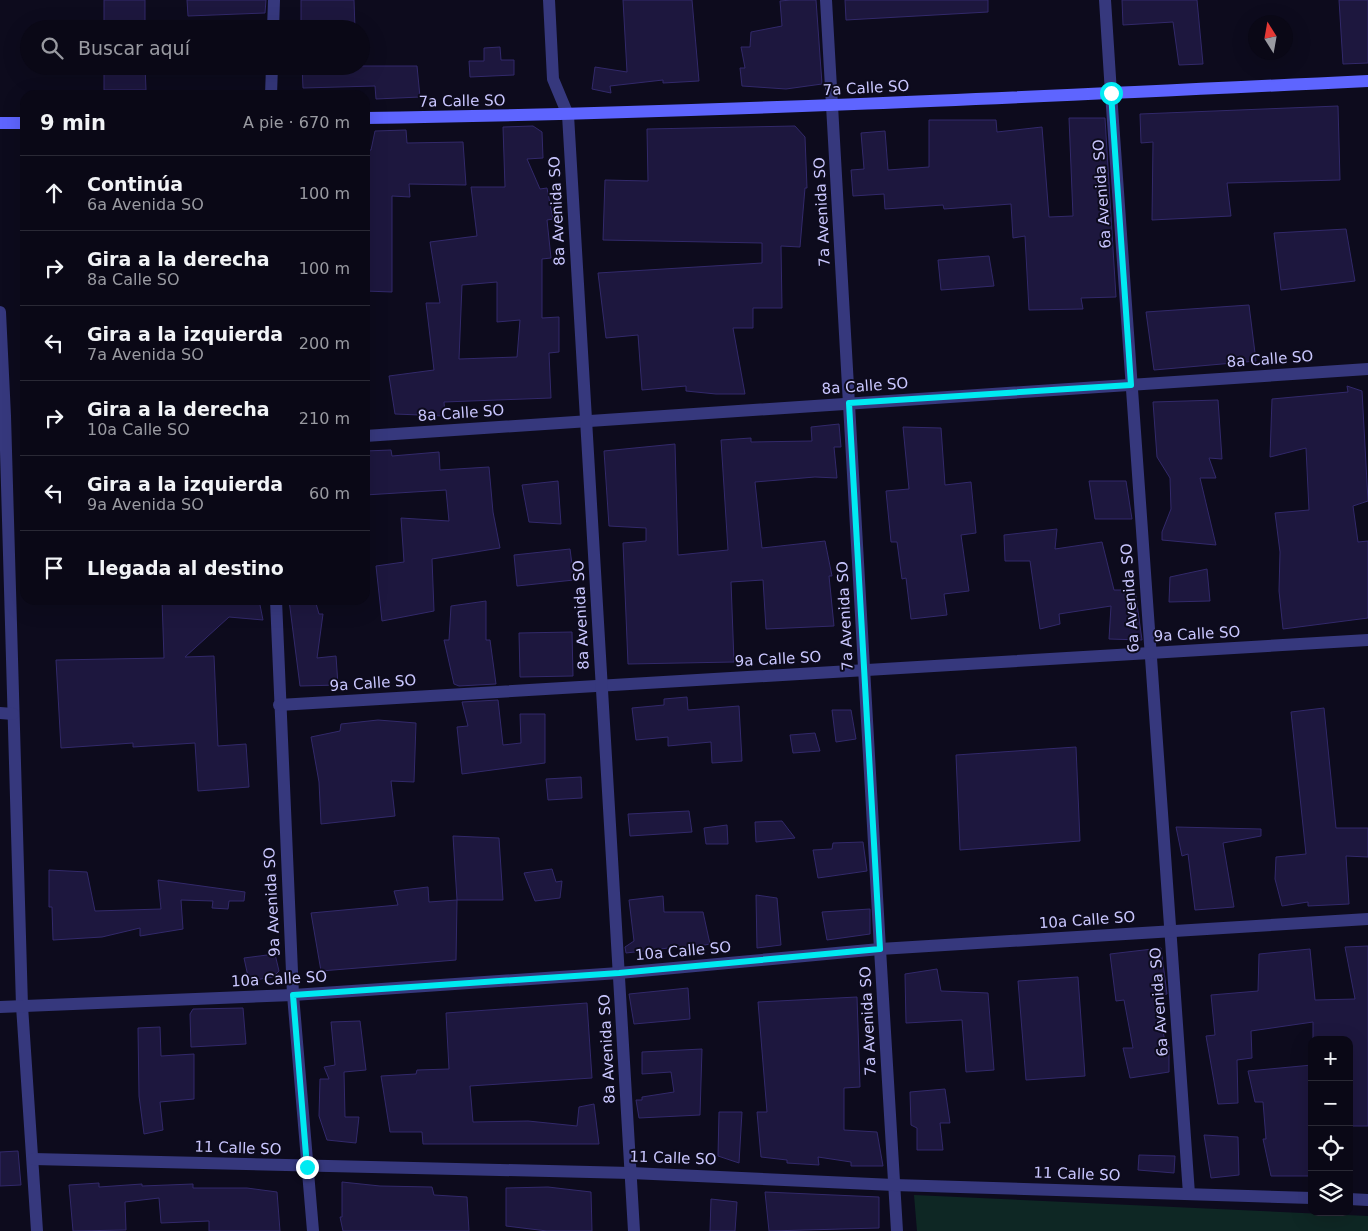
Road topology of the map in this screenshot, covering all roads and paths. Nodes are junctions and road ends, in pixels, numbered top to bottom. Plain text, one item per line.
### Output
1 (274, 0) edge
2 (549, 0) edge
3 (826, 0) edge
4 (1105, 0) edge
5 (273, 20) edge
6 (272, 75) edge
7 (1368, 80) edge
8 (272, 90) edge
9 (1111, 93) junction
10 (833, 106) junction
11 (568, 115) junction
12 (370, 118) edge
13 (0, 123) edge
14 (20, 123) edge
15 (0, 312) edge
16 (1368, 369) edge
17 (1131, 385) junction
18 (849, 403) junction
19 (3, 416) edge
20 (586, 420) junction
21 (370, 436) edge
22 (276, 605) edge
23 (1368, 640) edge
24 (1150, 653) junction
25 (864, 670) junction
26 (602, 685) junction
27 (279, 705) junction
28 (6, 714) edge
29 (1368, 919) edge
30 (1170, 931) junction
31 (880, 949) junction
32 (619, 973) junction
33 (293, 995) junction
34 (22, 1006) junction
35 (0, 1007) edge
36 (32, 1159) junction
37 (307, 1167) junction
38 (631, 1172) junction
39 (894, 1184) junction
40 (1189, 1194) junction
41 (1308, 1198) edge
42 (1353, 1200) edge
43 (1368, 1200) edge
44 (38, 1231) edge
45 (313, 1231) edge
46 (634, 1231) edge
47 (897, 1231) edge

1 - 5 street
2 - 11 street, 8a Avenida SO
3 - 10 street, 7a Avenida SO
4 - 9 street, 6a Avenida SO
6 - 8 street
7 - 9 main road, 7a Calle SO
9 - 10 main road, 7a Calle SO
9 - 17 street, 6a Avenida SO
10 - 11 main road, 7a Calle SO
10 - 18 street, 7a Avenida SO
11 - 12 main road, 7a Calle SO
11 - 20 street, 8a Avenida SO
13 - 14 main road
15 - 19 street
16 - 17 street, 8a Calle SO
17 - 18 street, 8a Calle SO
17 - 24 street, 6a Avenida SO
18 - 20 street, 8a Calle SO
18 - 25 street, 7a Avenida SO
19 - 28 street
20 - 21 street, 8a Calle SO
20 - 26 street, 8a Avenida SO
22 - 27 street, 9a Avenida SO
23 - 24 street, 9a Calle SO
24 - 25 street, 9a Calle SO
24 - 30 street, 6a Avenida SO
25 - 26 street, 9a Calle SO
25 - 31 street, 7a Avenida SO
26 - 27 street, 9a Calle SO
26 - 32 street, 8a Avenida SO
27 - 33 street, 9a Avenida SO
28 - 34 street
29 - 30 street, 10a Calle SO
30 - 31 street, 10a Calle SO
30 - 40 street, 6a Avenida SO
31 - 32 street, 10a Calle SO
31 - 39 street, 7a Avenida SO
32 - 33 street, 10a Calle SO
32 - 38 street, 8a Avenida SO
33 - 34 street, 10a Calle SO
33 - 37 street, 9a Avenida SO
34 - 35 street, 10a Calle SO
34 - 36 street
36 - 37 street, 11 Calle SO
36 - 44 street
37 - 38 street, 11 Calle SO
37 - 45 street, 9a Avenida SO
38 - 39 street, 11 Calle SO
38 - 46 street, 8a Avenida SO
39 - 40 street, 11 Calle SO
39 - 47 street, 7a Avenida SO
40 - 41 street, 11 Calle SO
42 - 43 street

